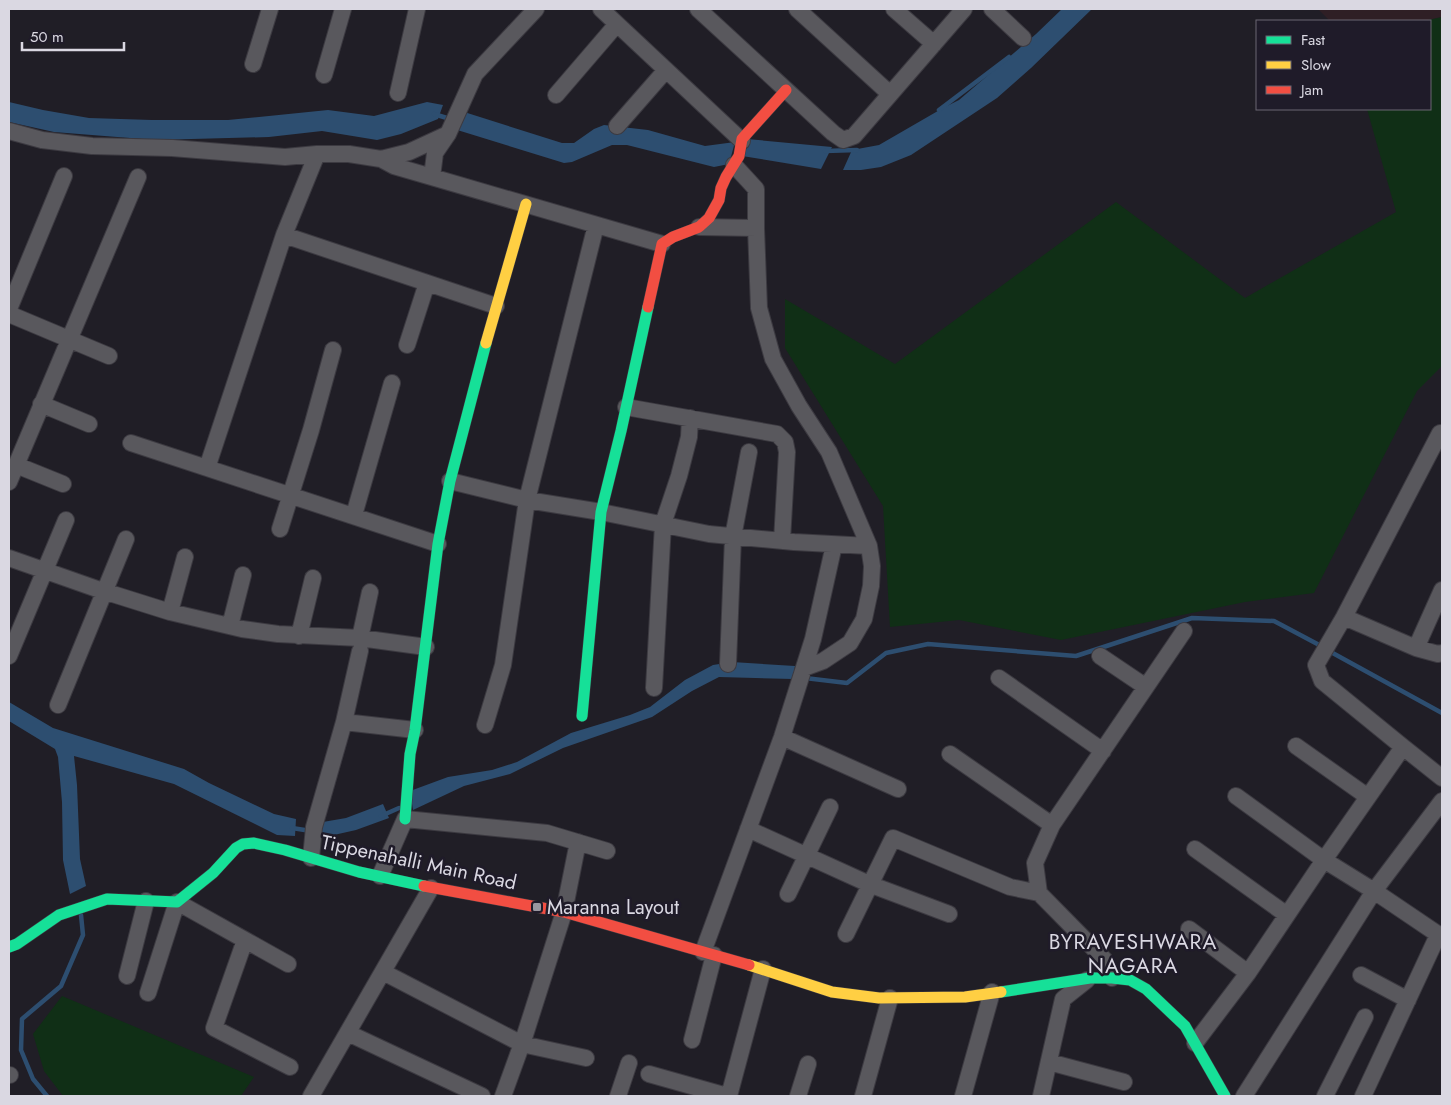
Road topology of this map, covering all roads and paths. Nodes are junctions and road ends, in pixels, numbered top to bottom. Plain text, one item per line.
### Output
1 (270, 9) edge
2 (343, 9) edge
3 (417, 9) edge
4 (536, 9) edge
5 (601, 9) edge
6 (698, 9) edge
7 (797, 9) edge
8 (894, 9) edge
9 (964, 9) edge
10 (992, 9) edge
11 (617, 24) junction
12 (1023, 38) dead end
13 (934, 44) junction
14 (253, 64) dead end
15 (666, 70) junction
16 (324, 75) dead end
17 (786, 90) junction
18 (398, 93) dead end
19 (890, 94) junction
20 (556, 95) dead end
21 (617, 126) dead end
22 (9, 131) edge
23 (448, 134) junction
24 (739, 151) junction
25 (317, 154) junction
26 (381, 159) junction
27 (64, 176) dead end
28 (432, 177) junction
29 (138, 178) dead end
30 (526, 204) junction
31 (596, 225) junction
32 (699, 227) junction
33 (756, 228) junction
34 (284, 235) junction
35 (662, 244) junction
36 (427, 283) junction
37 (496, 306) junction
38 (9, 309) edge
39 (9, 314) edge
40 (69, 339) junction
41 (407, 345) dead end
42 (333, 350) dead end
43 (109, 356) dead end
44 (392, 383) dead end
45 (41, 404) junction
46 (626, 407) junction
47 (690, 418) junction
48 (89, 424) dead end
49 (1442, 434) edge
50 (131, 443) dead end
51 (749, 452) dead end
52 (16, 465) junction
53 (207, 468) junction
54 (450, 481) junction
55 (9, 482) edge
56 (63, 484) dead end
57 (291, 496) junction
58 (527, 500) junction
59 (601, 512) junction
60 (354, 515) junction
61 (66, 520) dead end
62 (663, 524) junction
63 (280, 528) dead end
64 (733, 537) junction
65 (126, 539) dead end
66 (782, 541) junction
67 (438, 544) junction
68 (834, 545) junction
69 (869, 546) junction
70 (185, 557) dead end
71 (9, 558) edge
72 (45, 570) junction
73 (243, 575) dead end
74 (313, 578) dead end
75 (1442, 590) edge
76 (104, 591) junction
77 (370, 592) dead end
78 (170, 612) junction
79 (1344, 617) junction
80 (230, 626) junction
81 (1184, 631) dead end
82 (299, 636) junction
83 (360, 644) junction
84 (426, 647) junction
85 (1416, 648) junction
86 (1442, 653) edge
87 (9, 656) edge
88 (1100, 656) dead end
89 (728, 664) dead end
90 (801, 678) junction
91 (1000, 678) dead end
92 (1146, 687) junction
93 (654, 688) dead end
94 (58, 705) dead end
95 (582, 716) dead end
96 (344, 722) junction
97 (484, 725) dead end
98 (415, 730) junction
99 (782, 737) junction
100 (1296, 746) dead end
101 (1403, 747) junction
102 (1103, 751) junction
103 (950, 754) dead end
104 (1442, 778) edge
105 (898, 789) dead end
106 (1236, 796) dead end
107 (1368, 797) junction
108 (1442, 801) edge
109 (830, 807) dead end
110 (405, 817) junction
111 (1052, 826) junction
112 (748, 829) junction
113 (578, 842) junction
114 (312, 843) junction
115 (1195, 849) dead end
116 (607, 851) dead end
117 (807, 856) junction
118 (1324, 860) junction
119 (380, 876) junction
120 (869, 884) junction
121 (431, 888) junction
122 (1374, 891) junction
123 (788, 894) dead end
124 (1039, 894) junction
125 (146, 901) junction
126 (177, 902) junction
127 (564, 912) junction
128 (949, 914) dead end
129 (1287, 916) junction
130 (1189, 929) dead end
131 (846, 934) dead end
132 (1440, 936) edge
133 (245, 940) junction
134 (9, 947) edge
135 (708, 953) junction
136 (288, 964) dead end
137 (763, 969) junction
138 (383, 972) junction
139 (1248, 973) junction
140 (1361, 975) dead end
141 (127, 976) dead end
142 (1090, 978) junction
143 (1112, 978) junction
144 (992, 992) junction
145 (148, 993) dead end
146 (890, 998) junction
147 (1408, 1000) junction
148 (1365, 1017) dead end
149 (348, 1033) junction
150 (692, 1040) dead end
151 (1195, 1043) junction
152 (522, 1044) junction
153 (586, 1058) dead end
154 (1049, 1062) junction
155 (629, 1063) dead end
156 (808, 1064) dead end
157 (290, 1067) dead end
158 (649, 1074) dead end
159 (1124, 1082) dead end
160 (316, 1095) edge
161 (507, 1095) edge
162 (482, 1096) edge
163 (618, 1096) edge
164 (728, 1096) edge
165 (798, 1096) edge
166 (864, 1096) edge
167 (964, 1096) edge
168 (1041, 1096) edge
169 (1225, 1096) edge
170 (1244, 1096) edge
171 (1325, 1096) edge
172 (1363, 1096) edge

1 - 14 street
2 - 16 street
3 - 18 street
4 - 23 street
5 - 11 street
6 - 17 street
7 - 19 street
8 - 13 street
9 - 13 street
10 - 12 street
11 - 15 street
11 - 20 street
13 - 19 street
15 - 21 street
15 - 24 street
17 - 19 street
17 - 24 street
22 - 25 street
23 - 26 street
23 - 28 street
24 - 32 street
24 - 33 street
25 - 26 street
25 - 34 street
26 - 28 street
27 - 38 street
28 - 30 street
29 - 40 street
30 - 31 street
30 - 37 street
31 - 35 street
31 - 58 street
32 - 33 street
32 - 35 street
33 - 69 street
34 - 36 street
34 - 53 street
35 - 46 street
36 - 37 street
36 - 41 street
37 - 54 street
39 - 40 street
40 - 43 street
40 - 45 street
42 - 57 street
44 - 60 street
45 - 48 street
45 - 52 street
46 - 47 street
46 - 59 street
47 - 62 street
47 - 66 street
49 - 79 street
50 - 53 street
51 - 64 street
52 - 55 street
52 - 56 street
53 - 57 street
54 - 58 street
54 - 67 street
57 - 60 street
57 - 63 street
58 - 59 street
58 - 97 street
59 - 62 street
59 - 95 street
60 - 67 street
61 - 72 street
62 - 64 street
62 - 93 street
64 - 66 street
64 - 89 street
65 - 76 street
66 - 68 street
67 - 84 street
68 - 69 street
68 - 90 street
69 - 90 street
70 - 78 street
71 - 72 street
72 - 76 street
72 - 87 street
73 - 80 street
74 - 82 street
75 - 85 street
76 - 78 street
76 - 94 street
77 - 83 street
78 - 80 street
79 - 85 street
79 - 101 street
80 - 82 street
81 - 92 street
82 - 83 street
83 - 84 street
83 - 96 street
84 - 98 street
85 - 86 street
88 - 92 street
90 - 99 street
91 - 102 street
92 - 102 street
96 - 98 street
96 - 114 street
98 - 110 street
99 - 105 street
99 - 112 street
100 - 107 street
101 - 104 street
101 - 107 street
102 - 111 street
103 - 111 street
106 - 118 street
107 - 118 street
108 - 122 street
109 - 117 street
110 - 113 street
110 - 119 street
111 - 124 street
112 - 117 street
112 - 135 street
113 - 116 street
113 - 127 street
114 - 119 street, Tippenahalli Main Road
114 - 126 street, Tippenahalli Main Road
115 - 129 street
117 - 120 street
117 - 123 street
118 - 122 street
118 - 129 street
119 - 121 street, Tippenahalli Main Road
120 - 124 street
120 - 128 street
120 - 131 street
121 - 127 street, Tippenahalli Main Road
121 - 138 street
122 - 132 street
122 - 170 street
124 - 143 street
125 - 126 street
125 - 134 street
125 - 141 street
126 - 133 street
126 - 145 street
127 - 135 street, Tippenahalli Main Road
127 - 152 street
129 - 139 street
130 - 139 street
132 - 147 street
133 - 136 street
133 - 157 street
135 - 137 street, Tippenahalli Main Road
135 - 150 street
137 - 146 street, Tippenahalli Main Road
137 - 164 street
138 - 149 street
138 - 152 street
139 - 151 street
140 - 147 street
142 - 143 street, Tippenahalli Main Road
142 - 144 street, Tippenahalli Main Road
142 - 154 street
143 - 151 street, Tippenahalli Main Road
144 - 146 street, Tippenahalli Main Road
144 - 167 street
146 - 166 street
147 - 172 street
148 - 171 street
149 - 160 street
149 - 162 street
151 - 169 street, Tippenahalli Main Road
152 - 153 street
152 - 161 street
154 - 159 street
154 - 168 street
155 - 163 street
156 - 165 street
158 - 164 street

